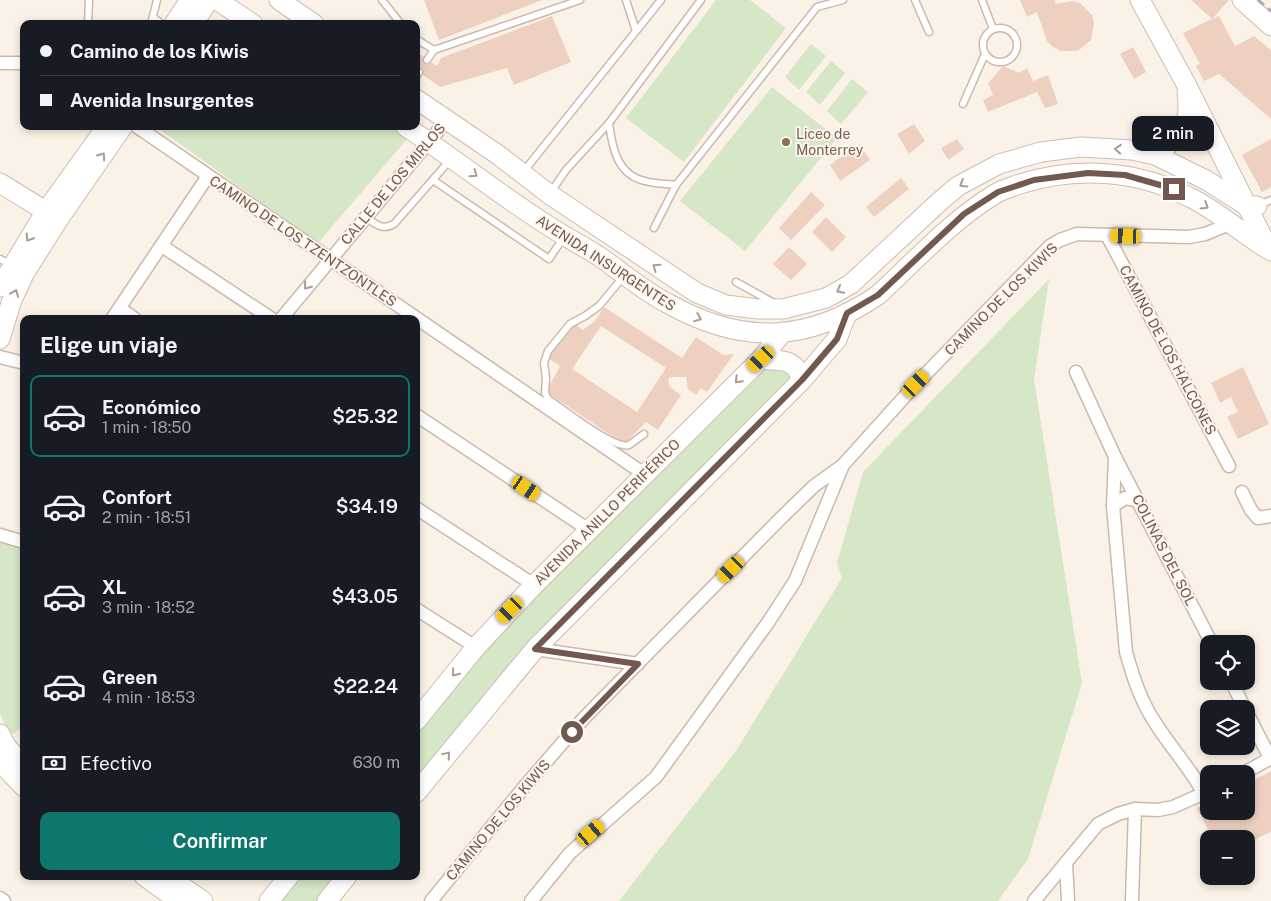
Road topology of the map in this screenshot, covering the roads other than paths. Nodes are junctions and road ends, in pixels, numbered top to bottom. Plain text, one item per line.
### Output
1 (90, 0) edge
2 (157, 0) edge
3 (190, 0) edge
4 (209, 0) edge
5 (217, 0) edge
6 (279, 0) edge
7 (382, 0) edge
8 (580, 0) edge
9 (626, 0) edge
10 (661, 0) edge
11 (701, 0) edge
12 (843, 0) edge
13 (915, 0) edge
14 (982, 0) edge
15 (1242, 0) edge
16 (1142, 1) edge
17 (816, 4) edge
18 (88, 20) edge
19 (152, 20) edge
20 (177, 20) edge
21 (196, 20) edge
22 (247, 20) edge
23 (308, 20) edge
24 (398, 20) edge
25 (1271, 26) edge
26 (993, 29) junction
27 (636, 30) junction
28 (928, 32) dead end
29 (420, 41) edge
30 (434, 50) junction
31 (985, 54) junction
32 (427, 60) dead end
33 (0, 63) edge
34 (20, 63) edge
35 (1185, 82) junction
36 (420, 102) edge
37 (963, 104) dead end
38 (447, 120) junction
39 (609, 123) junction
40 (105, 130) edge
41 (119, 130) edge
42 (142, 130) edge
43 (411, 130) edge
44 (429, 142) junction
45 (1155, 155) junction
46 (452, 158) junction
47 (523, 172) junction
48 (208, 176) junction
49 (433, 180) junction
50 (0, 183) edge
51 (676, 185) junction
52 (549, 194) junction
53 (1258, 204) edge
54 (52, 215) junction
55 (365, 217) junction
56 (1232, 224) junction
57 (654, 228) dead end
58 (1107, 235) junction
59 (565, 236) junction
60 (162, 246) junction
61 (1270, 247) edge
62 (330, 259) junction
63 (6, 262) edge
64 (625, 274) junction
65 (736, 282) dead end
66 (0, 287) edge
67 (120, 308) junction
68 (783, 309) junction
69 (847, 313) junction
70 (115, 315) edge
71 (130, 315) edge
72 (266, 315) edge
73 (284, 315) edge
74 (412, 315) edge
75 (420, 321) edge
76 (783, 332) junction
77 (0, 339) edge
78 (0, 358) edge
79 (761, 359) junction
80 (20, 362) edge
81 (1076, 372) dead end
82 (802, 380) junction
83 (420, 418) edge
84 (644, 434) dead end
85 (1115, 457) junction
86 (843, 465) junction
87 (1229, 466) dead end
88 (644, 474) junction
89 (1242, 492) dead end
90 (1139, 500) junction
91 (1113, 506) junction
92 (420, 511) edge
93 (1271, 516) edge
94 (589, 530) junction
95 (0, 535) edge
96 (20, 541) edge
97 (534, 585) junction
98 (420, 612) edge
99 (1207, 635) edge
100 (476, 647) junction
101 (535, 649) junction
102 (638, 664) junction
103 (420, 716) edge
104 (1255, 727) edge
105 (2, 748) edge
106 (1271, 758) edge
107 (20, 763) edge
108 (1255, 767) edge
109 (20, 781) edge
110 (1200, 785) edge
111 (420, 788) edge
112 (1200, 795) edge
113 (1135, 809) junction
114 (1066, 863) junction
115 (150, 880) edge
116 (173, 880) edge
117 (286, 880) edge
118 (344, 880) edge
119 (0, 898) edge
120 (4, 901) edge
121 (179, 901) edge
122 (203, 901) edge
123 (269, 901) edge
124 (327, 901) edge
125 (431, 901) edge
126 (531, 901) edge
127 (1034, 901) edge
128 (1068, 901) edge
129 (1132, 901) edge

1 - 18 lane
2 - 19 lane
3 - 20 main road
4 - 21 main road
5 - 22 main road
6 - 23 main road
7 - 24 lane
8 - 30 lane
9 - 27 lane
10 - 27 lane
11 - 39 lane
12 - 17 lane
13 - 28 lane
14 - 26 lane
15 - 25 main road
16 - 35 main road
16 - 53 main road
17 - 51 lane
26 - 31 lane
26 - 31 lane
27 - 47 lane
29 - 30 lane
30 - 32 lane
31 - 37 lane
33 - 34 street
35 - 45 main road
35 - 53 main road
36 - 38 main road, AVENIDA INSURGENTES
38 - 44 street, CALLE DE LOS MIRLOS
38 - 47 main road, AVENIDA INSURGENTES
39 - 51 lane
39 - 52 lane
40 - 54 main road
54 -> 41 main road
42 - 48 street, CAMINO DE LOS TZENTZONTLES
43 - 44 main road, AVENIDA INSURGENTES
44 - 46 main road, AVENIDA INSURGENTES
44 - 55 street, CALLE DE LOS MIRLOS
45 - 53 main road, AVENIDA INSURGENTES
45 -> 68 main road, AVENIDA INSURGENTES
46 - 49 lane
46 -> 59 main road, AVENIDA INSURGENTES
47 - 52 main road, AVENIDA INSURGENTES
48 - 60 street
48 - 62 street, CAMINO DE LOS TZENTZONTLES
49 - 55 lane
49 - 59 lane
50 - 54 main road
51 - 57 lane
68 -> 52 main road, AVENIDA INSURGENTES
53 - 61 main road
54 -> 63 main road
77 -> 54 main road
55 - 62 street, CALLE DE LOS MIRLOS
56 - 58 street, CAMINO DE LOS KIWIS
56 - 61 main road, AVENIDA INSURGENTES
69 -> 56 main road, AVENIDA INSURGENTES
58 - 86 street, CAMINO DE LOS KIWIS
58 - 87 street, CAMINO DE LOS HALCONES
59 - 64 main road, AVENIDA INSURGENTES
60 - 67 street
60 - 72 street
62 -> 73 street, CALLE DE LOS MIRLOS
62 - 74 street, CAMINO DE LOS TZENTZONTLES
63 - 66 main road
64 -> 76 main road, AVENIDA INSURGENTES
64 - 84 lane
65 - 68 lane
67 - 70 street
67 - 71 street
69 - 76 main road, AVENIDA INSURGENTES
69 - 82 main road
75 - 88 street, CAMINO DE LOS TZENTZONTLES
76 - 79 main road, AVENIDA ANILLO PERIFÉRICO
78 - 80 street
79 - 82 main road
79 -> 88 main road, AVENIDA ANILLO PERIFÉRICO
81 - 85 street, COLINAS DEL SOL
82 - 101 main road
83 - 94 street
85 - 90 street, COLINAS DEL SOL
85 - 91 street
86 - 102 street, CAMINO DE LOS KIWIS
86 - 126 street, CAMINO DE LOS KIWIS
88 - 94 main road, AVENIDA ANILLO PERIFÉRICO
89 - 93 street
90 - 91 street
90 - 99 street, COLINAS DEL SOL
91 - 110 street
92 - 97 street
94 - 97 main road, AVENIDA ANILLO PERIFÉRICO
95 - 96 street
97 - 100 main road, AVENIDA ANILLO PERIFÉRICO
98 - 100 street
100 -> 103 main road, AVENIDA ANILLO PERIFÉRICO
101 - 102 street
111 -> 101 main road
102 - 125 street, CAMINO DE LOS KIWIS
104 - 106 street
105 - 107 main road
105 - 109 main road
106 - 108 street
112 - 113 street
113 - 114 street
113 - 129 street
114 - 127 street
114 - 128 street
115 - 121 main road
116 - 122 main road
117 - 123 main road
118 - 124 main road
119 - 120 street

